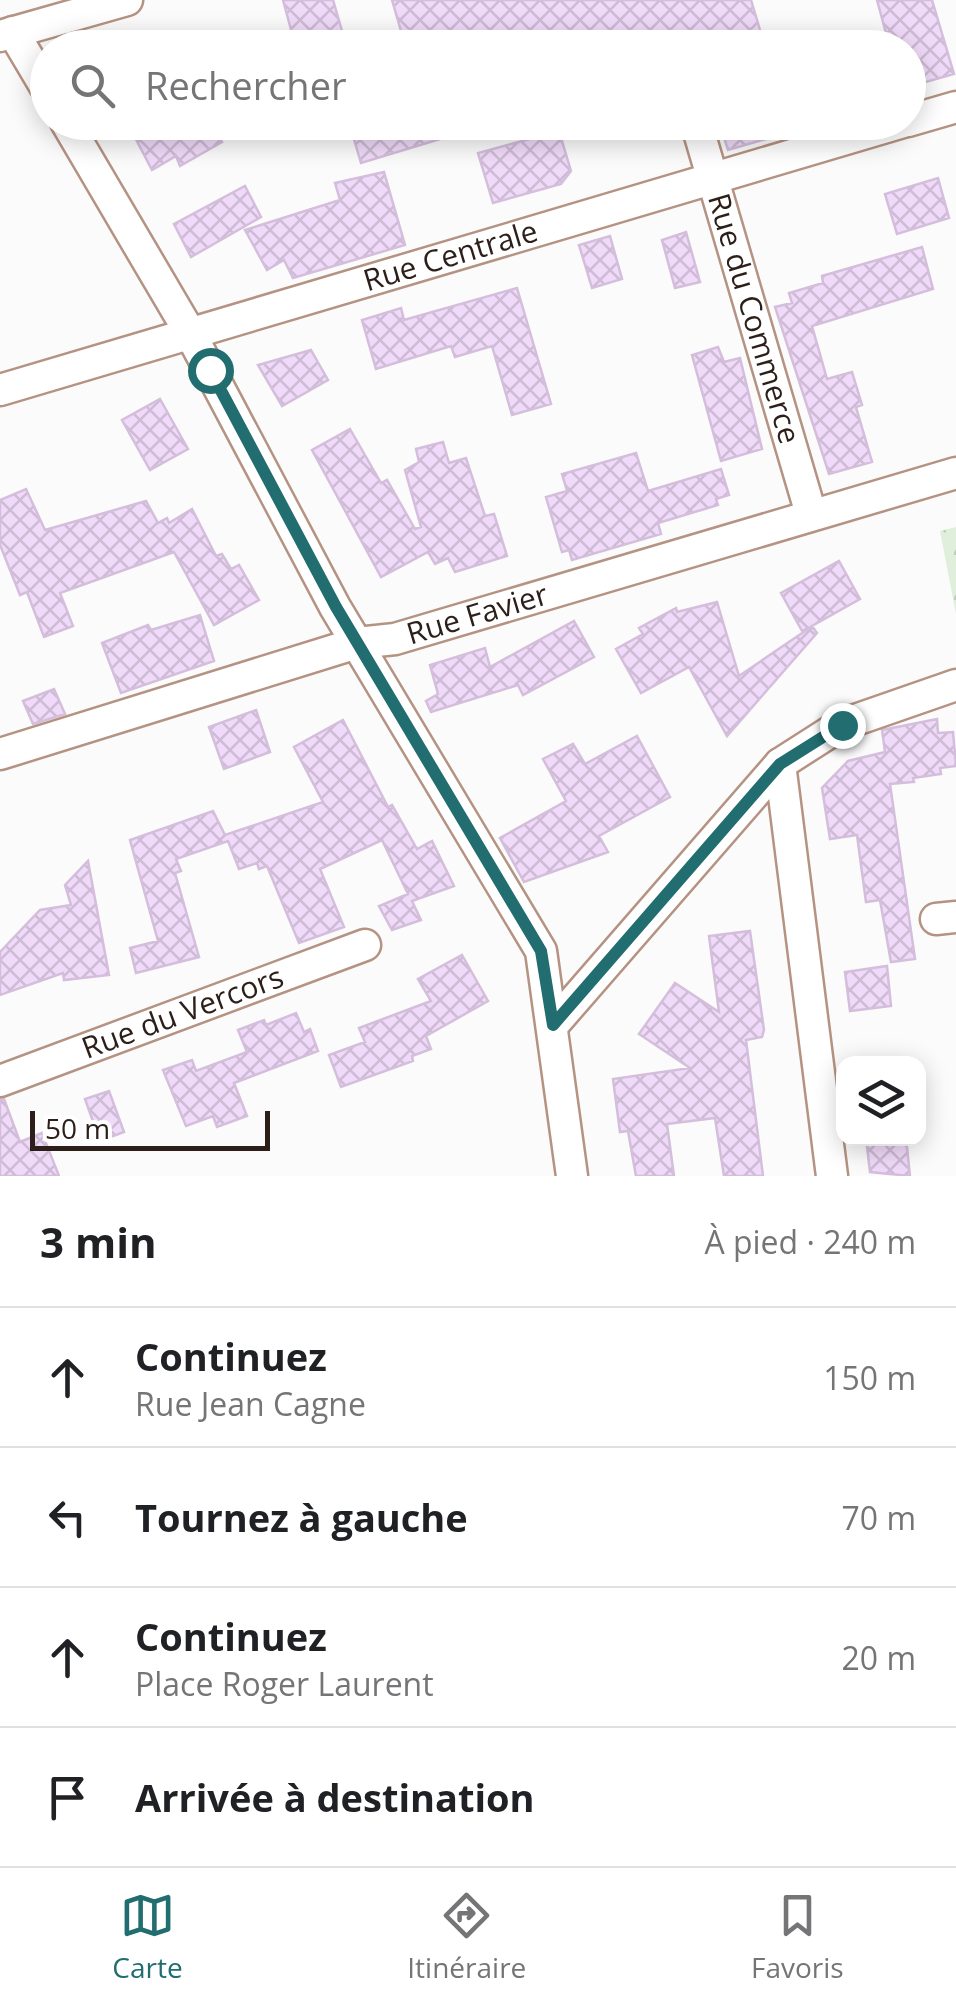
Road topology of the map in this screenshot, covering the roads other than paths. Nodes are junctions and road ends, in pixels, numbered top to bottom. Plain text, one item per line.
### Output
1 (127, 0) edge
2 (6, 34) edge
3 (30, 67) edge
4 (956, 107) edge
5 (926, 116) edge
6 (77, 140) edge
7 (701, 140) edge
8 (844, 140) edge
9 (713, 178) junction
10 (190, 333) junction
11 (0, 390) edge
12 (956, 473) edge
13 (811, 514) junction
14 (357, 643) junction
15 (956, 685) edge
16 (0, 754) edge
17 (780, 764) junction
18 (365, 945) dead end
19 (553, 1025) junction
20 (0, 1081) edge
21 (572, 1176) edge
22 (832, 1176) edge

1 - 2 street
2 - 3 street
4 - 5 street, Rue Centrale
6 - 10 street
7 - 9 street, Rue du Commerce
8 - 9 street, Rue Centrale
9 - 10 street, Rue Centrale
9 - 13 street, Rue du Commerce
10 - 11 street, Rue Centrale
10 - 14 street
12 - 13 street, Rue Favier
13 - 14 street, Rue Favier
14 - 16 street, Rue Favier
14 - 19 street
15 - 17 street
17 - 19 street
17 - 22 street
18 - 20 street, Rue du Vercors
19 - 21 street

